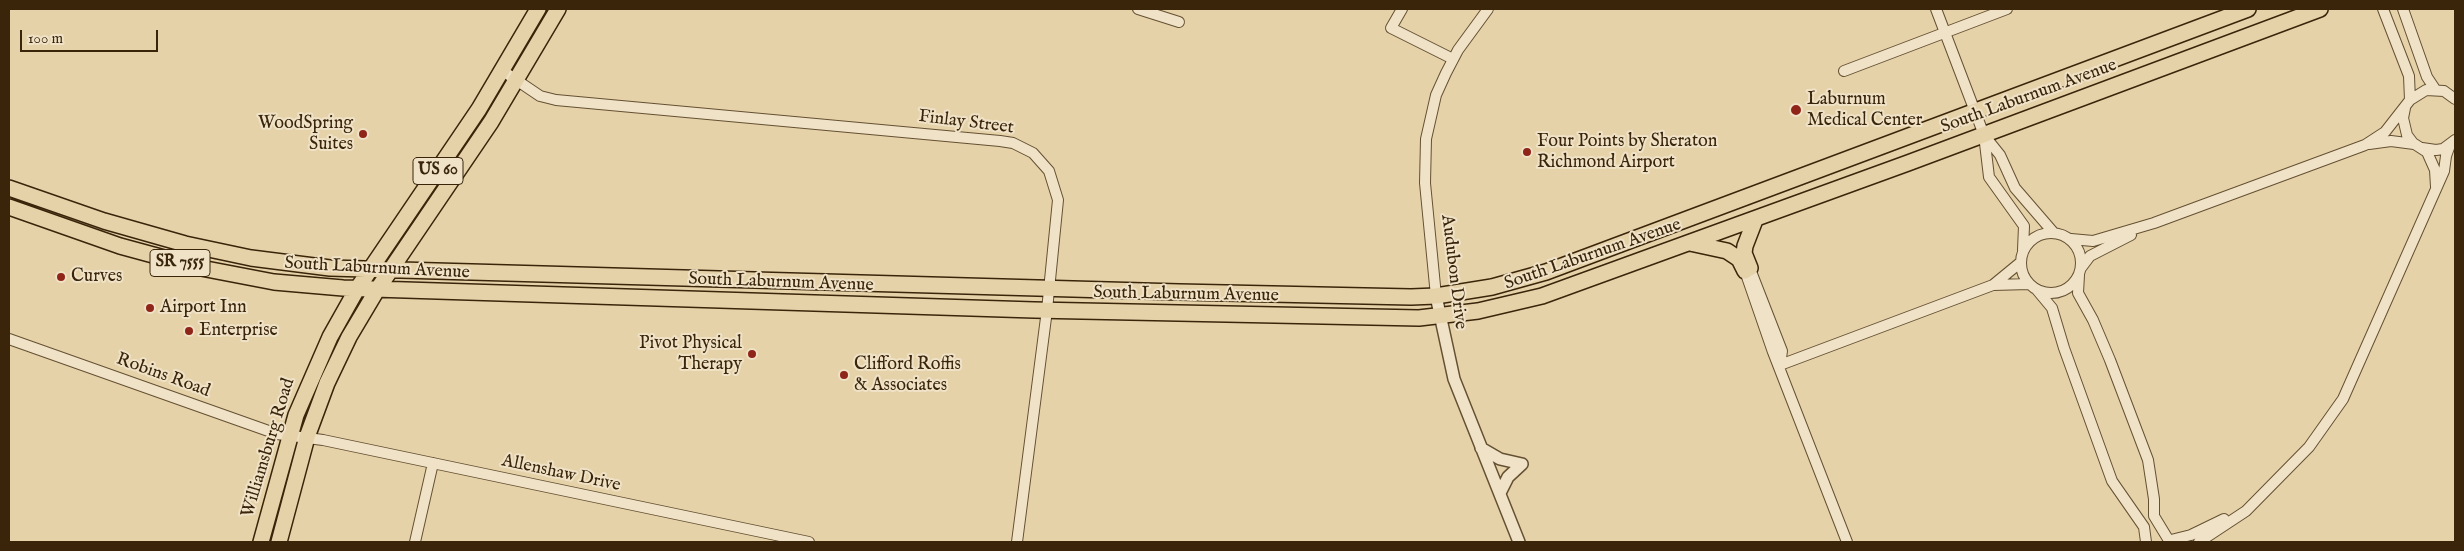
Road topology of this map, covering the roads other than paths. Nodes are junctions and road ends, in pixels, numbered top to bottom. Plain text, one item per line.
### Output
1 (538, 9) edge
2 (558, 9) edge
3 (1138, 9) edge
4 (1402, 9) edge
5 (1488, 9) edge
6 (1936, 9) edge
7 (2007, 9) edge
8 (2248, 9) edge
9 (2320, 9) edge
10 (2383, 9) edge
11 (2403, 9) edge
12 (1179, 22) dead end
13 (1945, 33) junction
14 (1453, 59) junction
15 (503, 71) junction
16 (1844, 71) dead end
17 (517, 81) junction
18 (2435, 89) junction
19 (2455, 99) edge
20 (2407, 104) junction
21 (1974, 110) junction
22 (1984, 135) junction
23 (2453, 143) edge
24 (2365, 145) junction
25 (2417, 146) junction
26 (2436, 188) junction
27 (13, 189) edge
28 (9, 207) edge
29 (1754, 220) junction
30 (2154, 223) junction
31 (2053, 232) junction
32 (2071, 239) junction
33 (1689, 243) junction
34 (2023, 250) junction
35 (2021, 262) junction
36 (370, 270) junction
37 (391, 270) junction
38 (1748, 270) junction
39 (2080, 271) junction
40 (1993, 285) junction
41 (2033, 287) junction
42 (357, 289) junction
43 (1049, 289) junction
44 (378, 290) junction
45 (1436, 296) junction
46 (1047, 310) junction
47 (1441, 316) junction
48 (9, 339) edge
49 (1780, 365) junction
50 (289, 436) junction
51 (307, 437) junction
52 (1482, 448) junction
53 (433, 463) junction
54 (1500, 493) junction
55 (2255, 500) junction
56 (2171, 540) edge
57 (261, 542) edge
58 (279, 542) edge
59 (415, 542) edge
60 (809, 542) edge
61 (1017, 542) edge
62 (1519, 542) edge
63 (1847, 542) edge
64 (2146, 542) edge
65 (2151, 542) edge
66 (2199, 542) edge

1 - 15 main road, Williamsburg Road / US 60
2 - 17 main road, Williamsburg Road / US 60
3 - 12 street
4 - 14 street
5 - 14 street, Audubon Drive
6 - 13 street
7 - 13 street
8 - 21 main road, South Laburnum Avenue
9 - 22 main road, South Laburnum Avenue
10 - 20 street
11 - 18 street
13 - 16 street
13 - 21 street
14 - 45 street, Audubon Drive
15 - 17 street, Finlay Street
15 - 36 main road, Williamsburg Road / US 60
17 - 37 main road, Williamsburg Road / US 60
17 - 43 street, Finlay Street
18 - 19 street
18 - 20 street
20 - 24 street
20 - 25 street
21 - 22 street
21 - 45 main road, South Laburnum Avenue
22 - 29 main road, South Laburnum Avenue
22 - 31 street
22 - 34 street
23 - 25 street
23 - 26 street
24 - 25 street
24 - 30 street
25 - 26 street
26 - 55 street
27 - 28 street
27 - 36 main road, South Laburnum Avenue / SR 7555
28 - 42 main road, South Laburnum Avenue / SR 7555
29 - 33 main road, South Laburnum Avenue
29 - 38 main road
30 - 32 street
30 - 39 street
31 - 32 street
31 - 34 street
32 - 39 street
33 - 38 main road
33 - 47 main road, South Laburnum Avenue
34 - 35 street
35 - 40 street
35 - 41 street
36 - 37 main road, South Laburnum Avenue
36 - 42 main road, Williamsburg Road / US 60
37 - 43 main road, South Laburnum Avenue
37 - 44 main road, Williamsburg Road / US 60
38 - 49 street
39 - 41 street
39 - 56 street
40 - 41 street
40 - 49 street
41 - 64 street
42 - 44 main road, South Laburnum Avenue
42 - 50 main road, Williamsburg Road / US 60
43 - 45 main road, South Laburnum Avenue
43 - 46 street, Finlay Street
44 - 46 main road, South Laburnum Avenue
44 - 51 main road, Williamsburg Road / US 60
45 - 47 street, Audubon Drive
46 - 47 main road, South Laburnum Avenue
46 - 61 street, Finlay Street
47 - 52 street, Audubon Drive
48 - 50 street, Robins Road
49 - 63 street
50 - 51 street, Robins Road
50 - 57 main road, Williamsburg Road / US 60
51 - 53 street, Allenshaw Drive
51 - 58 main road, Williamsburg Road / US 60
52 - 54 street, Audubon Drive
52 - 54 street
53 - 59 street
53 - 60 street, Allenshaw Drive
54 - 62 street, Audubon Drive
55 - 56 street
55 - 66 street
56 - 65 street

